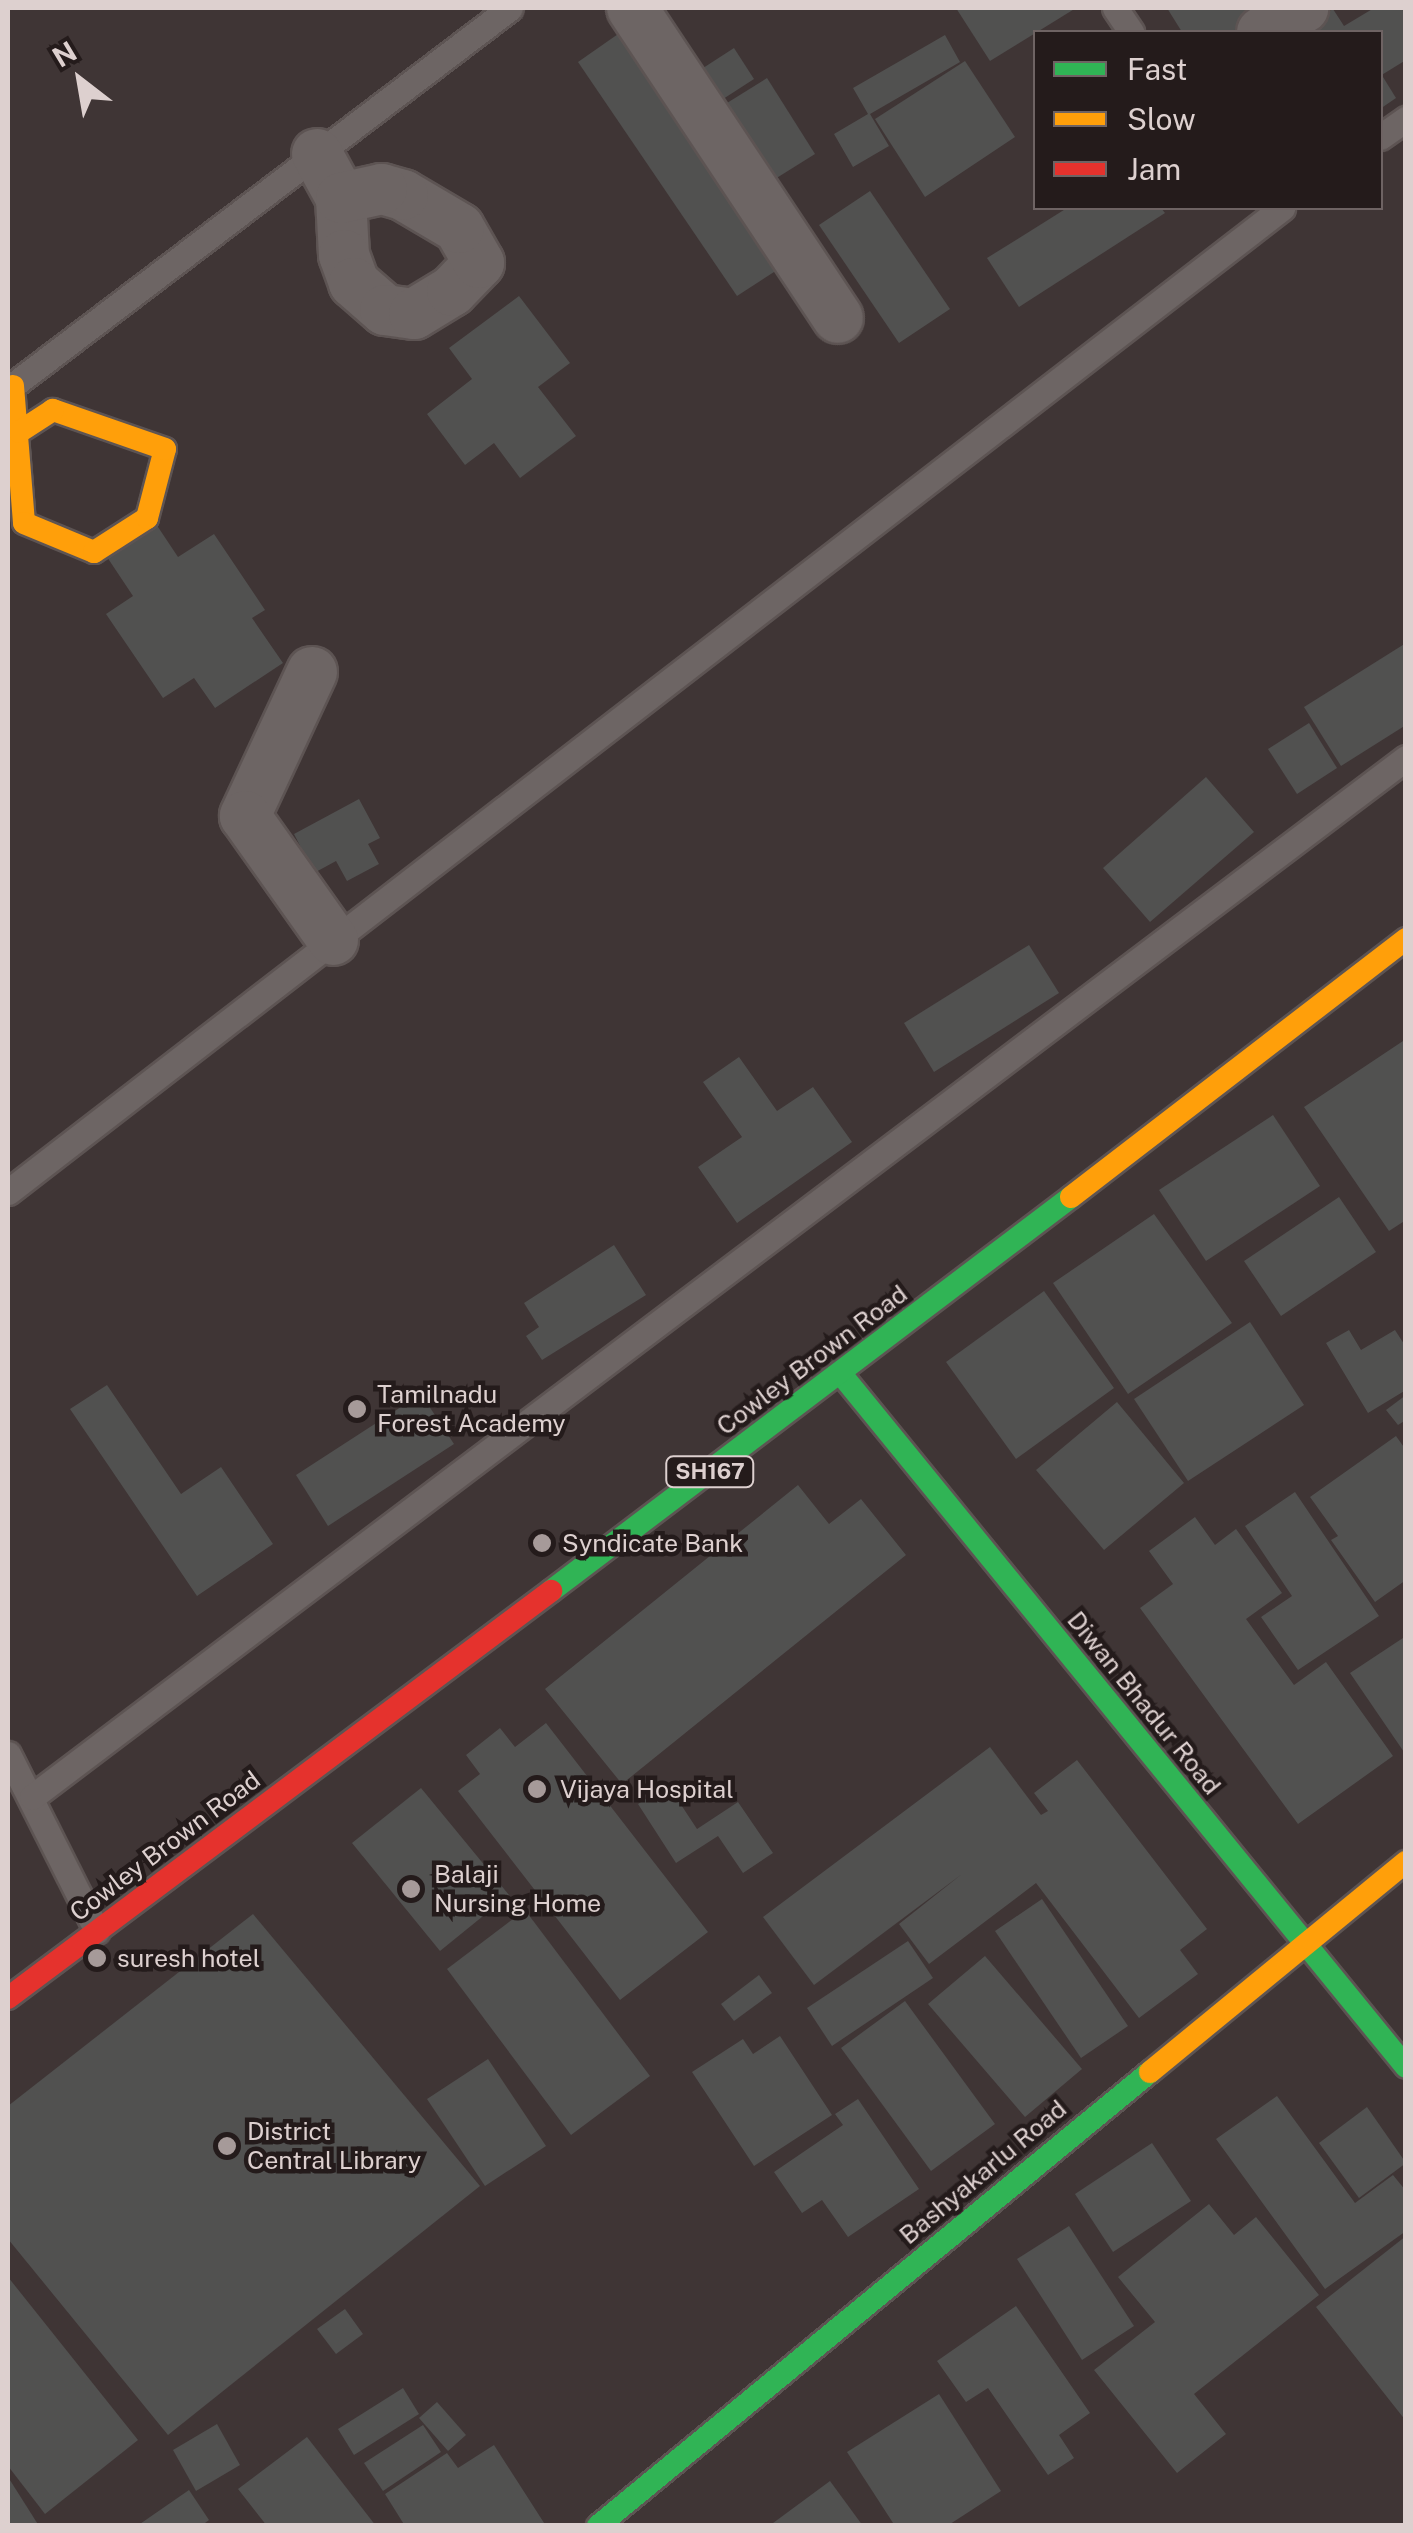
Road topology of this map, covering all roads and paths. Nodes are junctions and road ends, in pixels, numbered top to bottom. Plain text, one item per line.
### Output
1 (510, 8) edge
2 (632, 8) edge
3 (1116, 8) edge
4 (1304, 8) edge
5 (1130, 30) edge
6 (1266, 30) edge
7 (1406, 119) edge
8 (1383, 135) edge
9 (318, 154) junction
10 (341, 198) dead end
11 (1275, 210) edge
12 (1247, 218) edge
13 (838, 318) dead end
14 (10, 388) edge
15 (19, 432) junction
16 (312, 672) dead end
17 (1406, 758) edge
18 (1406, 939) edge
19 (333, 940) junction
20 (8, 1192) edge
21 (841, 1374) junction
22 (8, 1754) edge
23 (32, 1796) junction
24 (1406, 1862) edge
25 (97, 1931) junction
26 (1304, 1942) junction
27 (8, 1998) edge
28 (1406, 2067) edge
29 (598, 2526) edge

1 - 9 lane
2 - 13 street
3 - 5 lane
4 - 6 street
7 - 8 lane
9 - 10 street
9 - 14 lane
11 - 12 lane
12 - 19 lane
14 - 15 street
15 - 15 street
16 - 19 street
17 - 23 lane
18 - 21 street, Cowley Brown Road / SH167
19 - 20 lane
21 - 25 street, Cowley Brown Road / SH167
21 - 26 street, Diwan Bhadur Road
22 - 23 lane
23 - 25 lane
24 - 26 street, Bashyakarlu Road
25 - 27 street, Cowley Brown Road / SH167
26 - 28 street, Diwan Bhadur Road
26 - 29 street, Bashyakarlu Road

